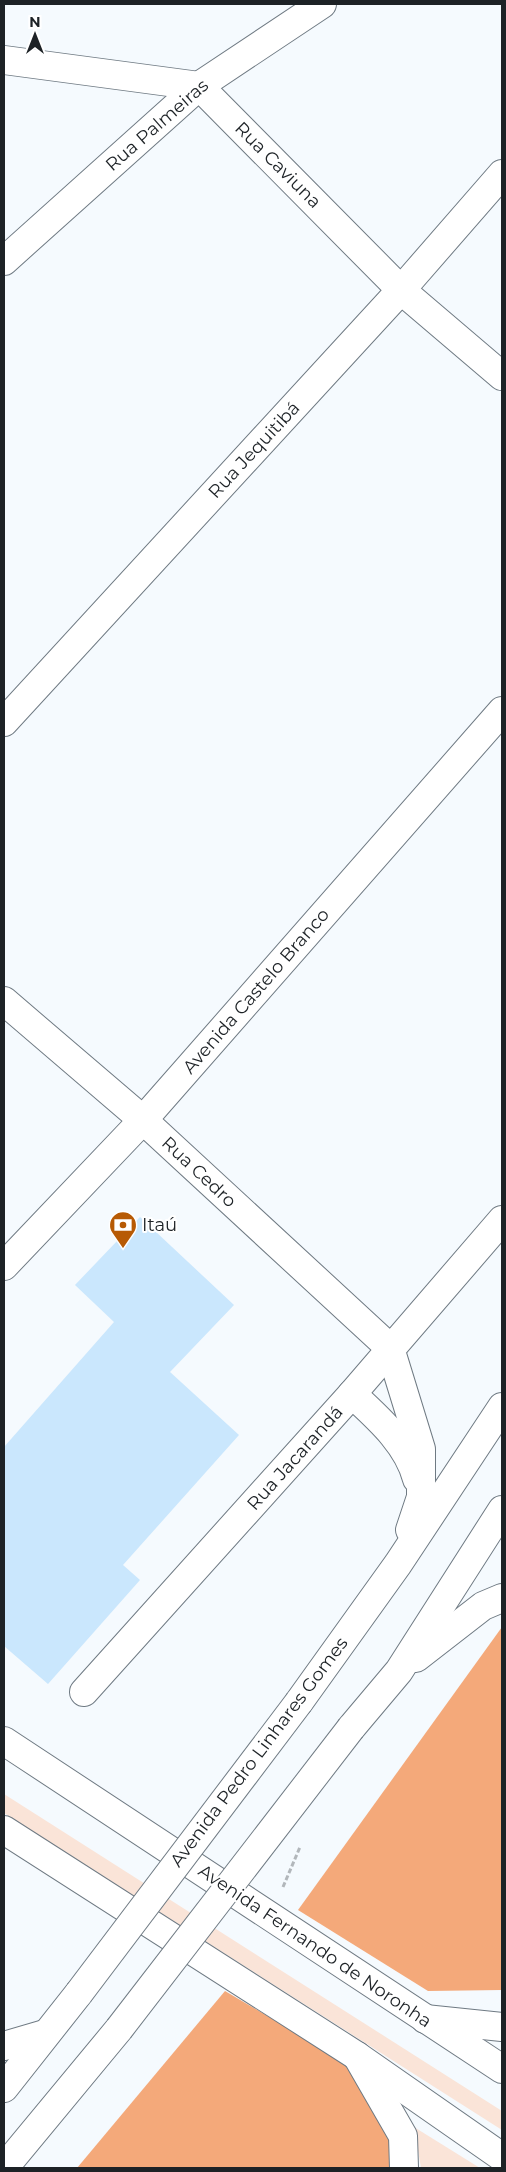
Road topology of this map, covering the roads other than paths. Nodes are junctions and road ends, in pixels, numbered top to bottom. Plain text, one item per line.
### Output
1 (322, 4) edge
2 (4, 60) edge
3 (200, 86) junction
4 (502, 174) edge
5 (4, 261) edge
6 (401, 290) junction
7 (502, 376) edge
8 (502, 711) edge
9 (4, 722) edge
10 (4, 1001) edge
11 (143, 1120) junction
12 (502, 1220) edge
13 (4, 1266) edge
14 (390, 1348) junction
15 (352, 1394) junction
16 (502, 1407) edge
17 (422, 1497) junction
18 (502, 1510) edge
19 (398, 1564) junction
20 (502, 1598) edge
21 (399, 1671) junction
22 (84, 1692) dead end
23 (4, 1741) edge
24 (4, 1830) edge
25 (424, 2019) junction
26 (502, 2027) edge
27 (44, 2034) junction
28 (4, 2046) edge
29 (357, 2056) junction
30 (502, 2069) edge
31 (4, 2088) edge
32 (502, 2157) edge
33 (4, 2168) edge
34 (404, 2168) edge

1 - 3 main road, Rua Palmeiras
2 - 3 main road
3 - 5 main road, Rua Palmeiras
3 - 6 main road, Rua Caviuna
4 - 6 main road, Rua Jequitibá
6 - 7 main road, Rua Caviuna
6 - 9 main road, Rua Jequitibá
8 - 11 main road, Avenida Castelo Branco
10 - 11 main road, Rua Cedro
11 - 13 main road, Avenida Castelo Branco
11 - 14 main road, Rua Cedro
12 - 14 main road, Rua Jacarandá
14 - 15 main road, Rua Jacarandá
14 - 17 main road
15 - 17 main road
15 - 22 main road, Rua Jacarandá
16 - 19 main road, Avenida Pedro Linhares Gomes
17 - 19 main road
18 - 21 main road
19 - 27 main road, Avenida Pedro Linhares Gomes, bridge
20 - 21 main road
21 - 33 main road, bridge
23 - 25 main road, Avenida Fernando de Noronha
24 - 29 main road
25 - 26 main road
25 - 30 main road, Avenida Fernando de Noronha
27 - 28 main road
27 - 31 main road, Avenida Pedro Linhares Gomes
29 - 32 main road
29 - 34 main road

